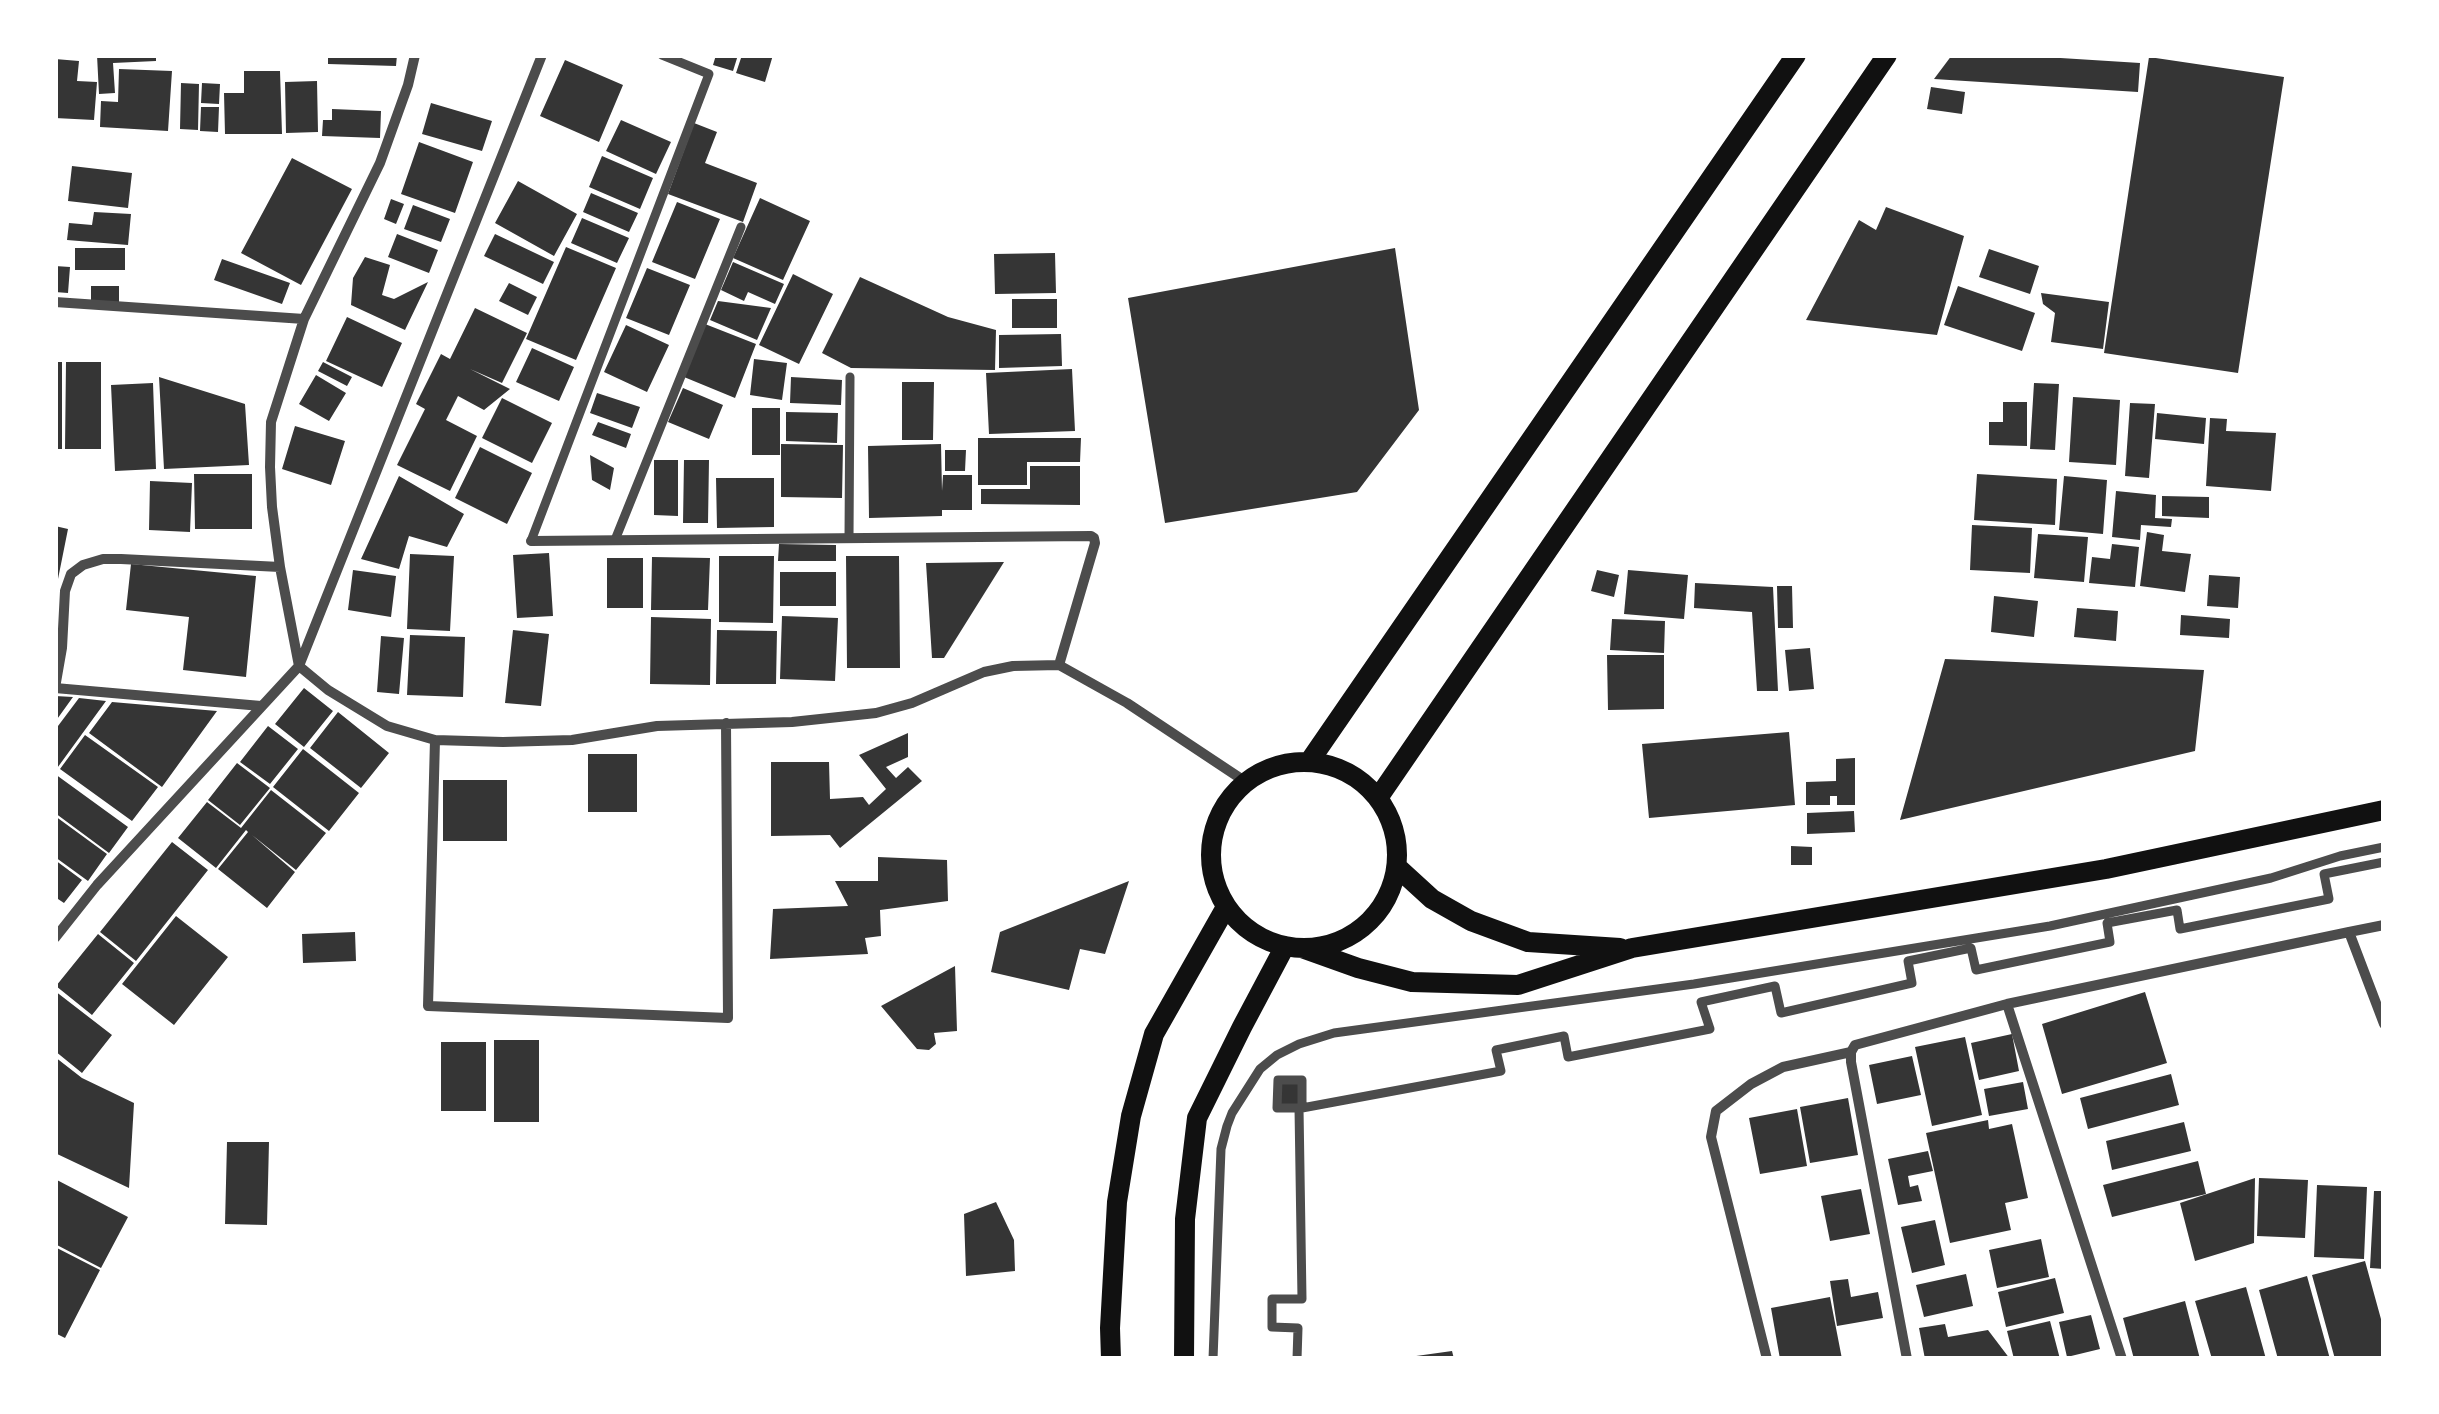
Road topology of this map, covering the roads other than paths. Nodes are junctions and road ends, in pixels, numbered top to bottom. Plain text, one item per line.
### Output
1 (415, 55) edge
2 (542, 55) edge
3 (662, 55) edge
4 (1796, 55) edge
5 (1887, 55) edge
6 (741, 227) dead end
7 (55, 302) edge
8 (304, 319) junction
9 (850, 378) dead end
10 (849, 538) junction
11 (530, 540) joint
12 (615, 540) junction
13 (280, 567) junction
14 (1058, 665) junction
15 (300, 666) junction
16 (55, 688) edge
17 (260, 706) junction
18 (726, 723) junction
19 (435, 740) junction
20 (1309, 762) junction
21 (1246, 782) junction
22 (1378, 798) junction
23 (2384, 810) edge
24 (2384, 847) edge
25 (2384, 862) edge
26 (1398, 868) junction
27 (1226, 907) junction
28 (2384, 925) edge
29 (2349, 932) junction
30 (55, 938) edge
31 (1294, 947) junction
32 (1632, 948) junction
33 (2008, 1004) junction
34 (2384, 1024) edge
35 (1850, 1052) junction
36 (1111, 1359) edge
37 (1184, 1359) edge
38 (1213, 1359) edge
39 (1297, 1359) edge
40 (1766, 1359) edge
41 (1907, 1359) edge
42 (2122, 1359) edge

1 - 8 street
2 - 15 street
3 - 11 street
4 - 20 main road
5 - 22 main road
6 - 12 street
7 - 8 street
8 - 13 street
9 - 10 street
10 - 12 street
10 - 14 street
11 - 12 street
13 - 15 street
13 - 16 street
14 - 18 street
14 - 21 street
15 - 17 street
15 - 19 street
16 - 17 street
17 - 30 street
18 - 19 street
18 - 19 street
20 - 21 main road
20 - 22 main road
21 - 27 main road
22 - 26 main road
23 - 32 main road
24 - 38 street
25 - 39 street
26 - 31 main road
26 - 32 main road
27 - 31 main road
27 - 36 main road
28 - 29 street
29 - 33 street
29 - 34 street
31 - 32 main road
31 - 37 main road
33 - 35 street
33 - 42 street
35 - 40 street
35 - 41 street

